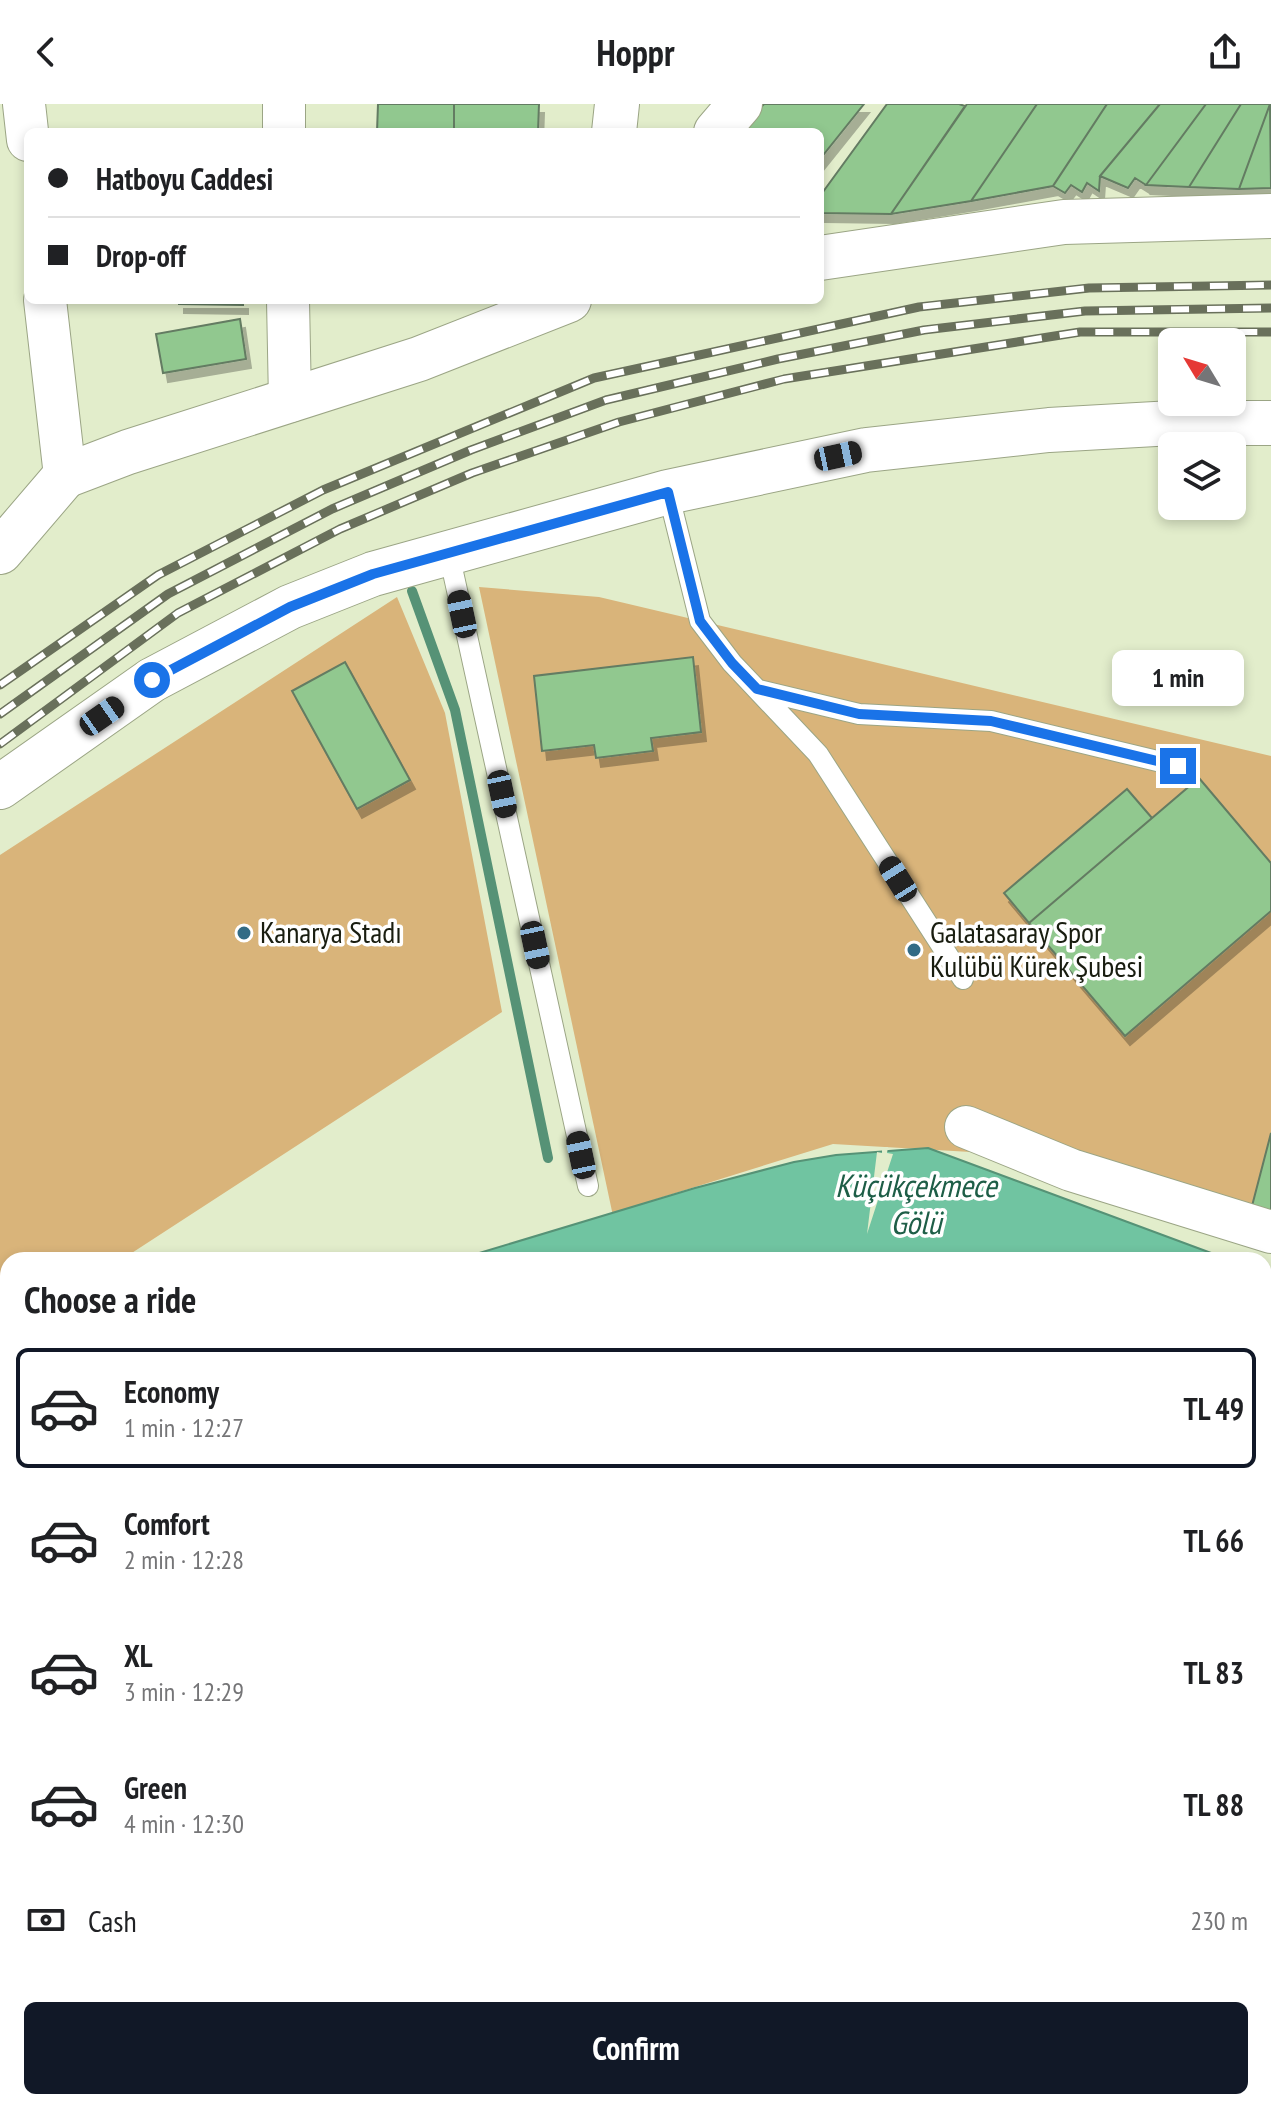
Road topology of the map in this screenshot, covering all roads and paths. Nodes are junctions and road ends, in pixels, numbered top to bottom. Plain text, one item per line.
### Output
1 (24, 104) edge
2 (284, 104) edge
3 (617, 104) edge
4 (740, 104) edge
5 (27, 128) edge
6 (284, 128) edge
7 (614, 128) edge
8 (719, 128) edge
9 (1271, 216) edge
10 (824, 257) edge
11 (45, 304) edge
12 (288, 304) edge
13 (547, 305) edge
14 (290, 401) junction
15 (1271, 423) edge
16 (65, 476) junction
17 (668, 492) junction
18 (0, 510) edge
19 (0, 552) edge
20 (449, 554) junction
21 (757, 689) junction
22 (1178, 766) dead end
23 (0, 787) edge
24 (963, 979) dead end
25 (966, 1127) dead end
26 (588, 1186) dead end
27 (1271, 1232) edge

1 - 5 street
2 - 6 street
3 - 7 street
4 - 8 street
9 - 10 street
11 - 16 street
12 - 14 street
13 - 14 street
14 - 16 street
15 - 17 street
16 - 18 street
16 - 19 street
17 - 20 street
17 - 21 lane
20 - 23 street
20 - 26 lane
21 - 22 lane
21 - 24 lane
25 - 27 street

